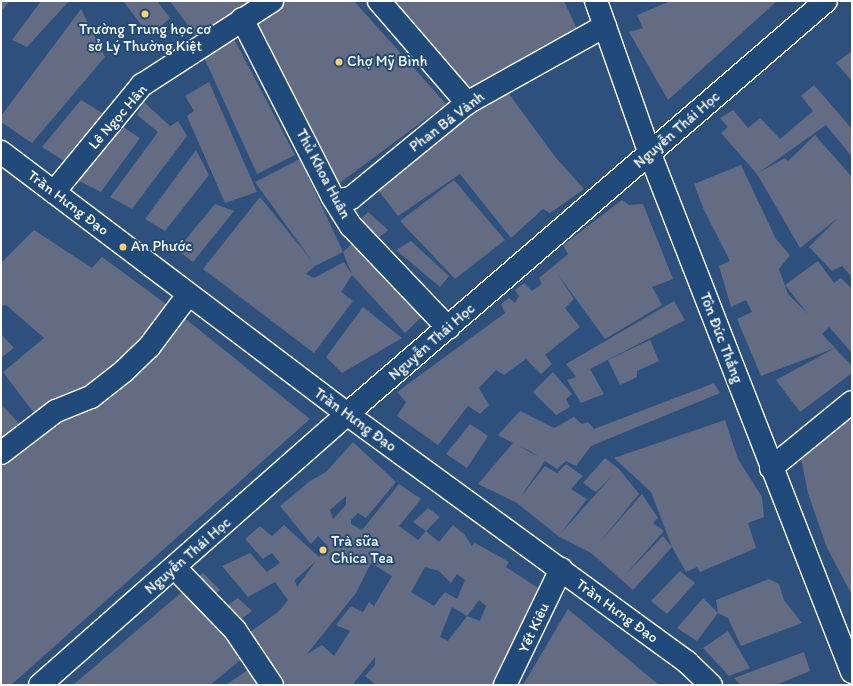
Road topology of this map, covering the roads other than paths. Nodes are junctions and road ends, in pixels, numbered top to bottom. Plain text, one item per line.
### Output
1 (272, 1) edge
2 (379, 1) edge
3 (596, 1) edge
4 (826, 1) edge
5 (242, 19) junction
6 (605, 26) junction
7 (467, 103) junction
8 (1, 152) edge
9 (650, 154) junction
10 (54, 192) junction
11 (337, 200) junction
12 (188, 295) junction
13 (448, 328) junction
14 (852, 402) edge
15 (347, 414) junction
16 (1, 453) edge
17 (771, 468) junction
18 (175, 568) junction
19 (561, 569) junction
20 (852, 672) edge
21 (40, 685) edge
22 (272, 685) edge
23 (505, 685) edge
24 (711, 685) edge

1 - 5 main road, Lê Ngọc Hân
2 - 7 main road
3 - 6 main road, Tôn Đức Thắng
4 - 9 main road, Nguyễn Thái Học
5 - 10 main road, Lê Ngọc Hân
5 - 11 main road, Thủ Khoa Huân
6 - 7 main road, Phan Bá Vành
6 - 9 main road, Tôn Đức Thắng
7 - 11 main road, Phan Bá Vành
8 - 10 main road, Trần Hưng Đạo
9 - 13 main road, Nguyễn Thái Học
9 - 17 main road, Tôn Đức Thắng
10 - 12 main road, Trần Hưng Đạo
11 - 13 main road, Thủ Khoa Huân
12 - 15 main road, Trần Hưng Đạo
12 - 16 main road
13 - 15 main road, Nguyễn Thái Học
14 - 17 main road
15 - 18 main road, Nguyễn Thái Học
15 - 19 main road, Trần Hưng Đạo
17 - 20 main road, Tôn Đức Thắng
18 - 21 main road, Nguyễn Thái Học
18 - 22 main road
19 - 23 main road, Yết Kiêu
19 - 24 main road, Trần Hưng Đạo

